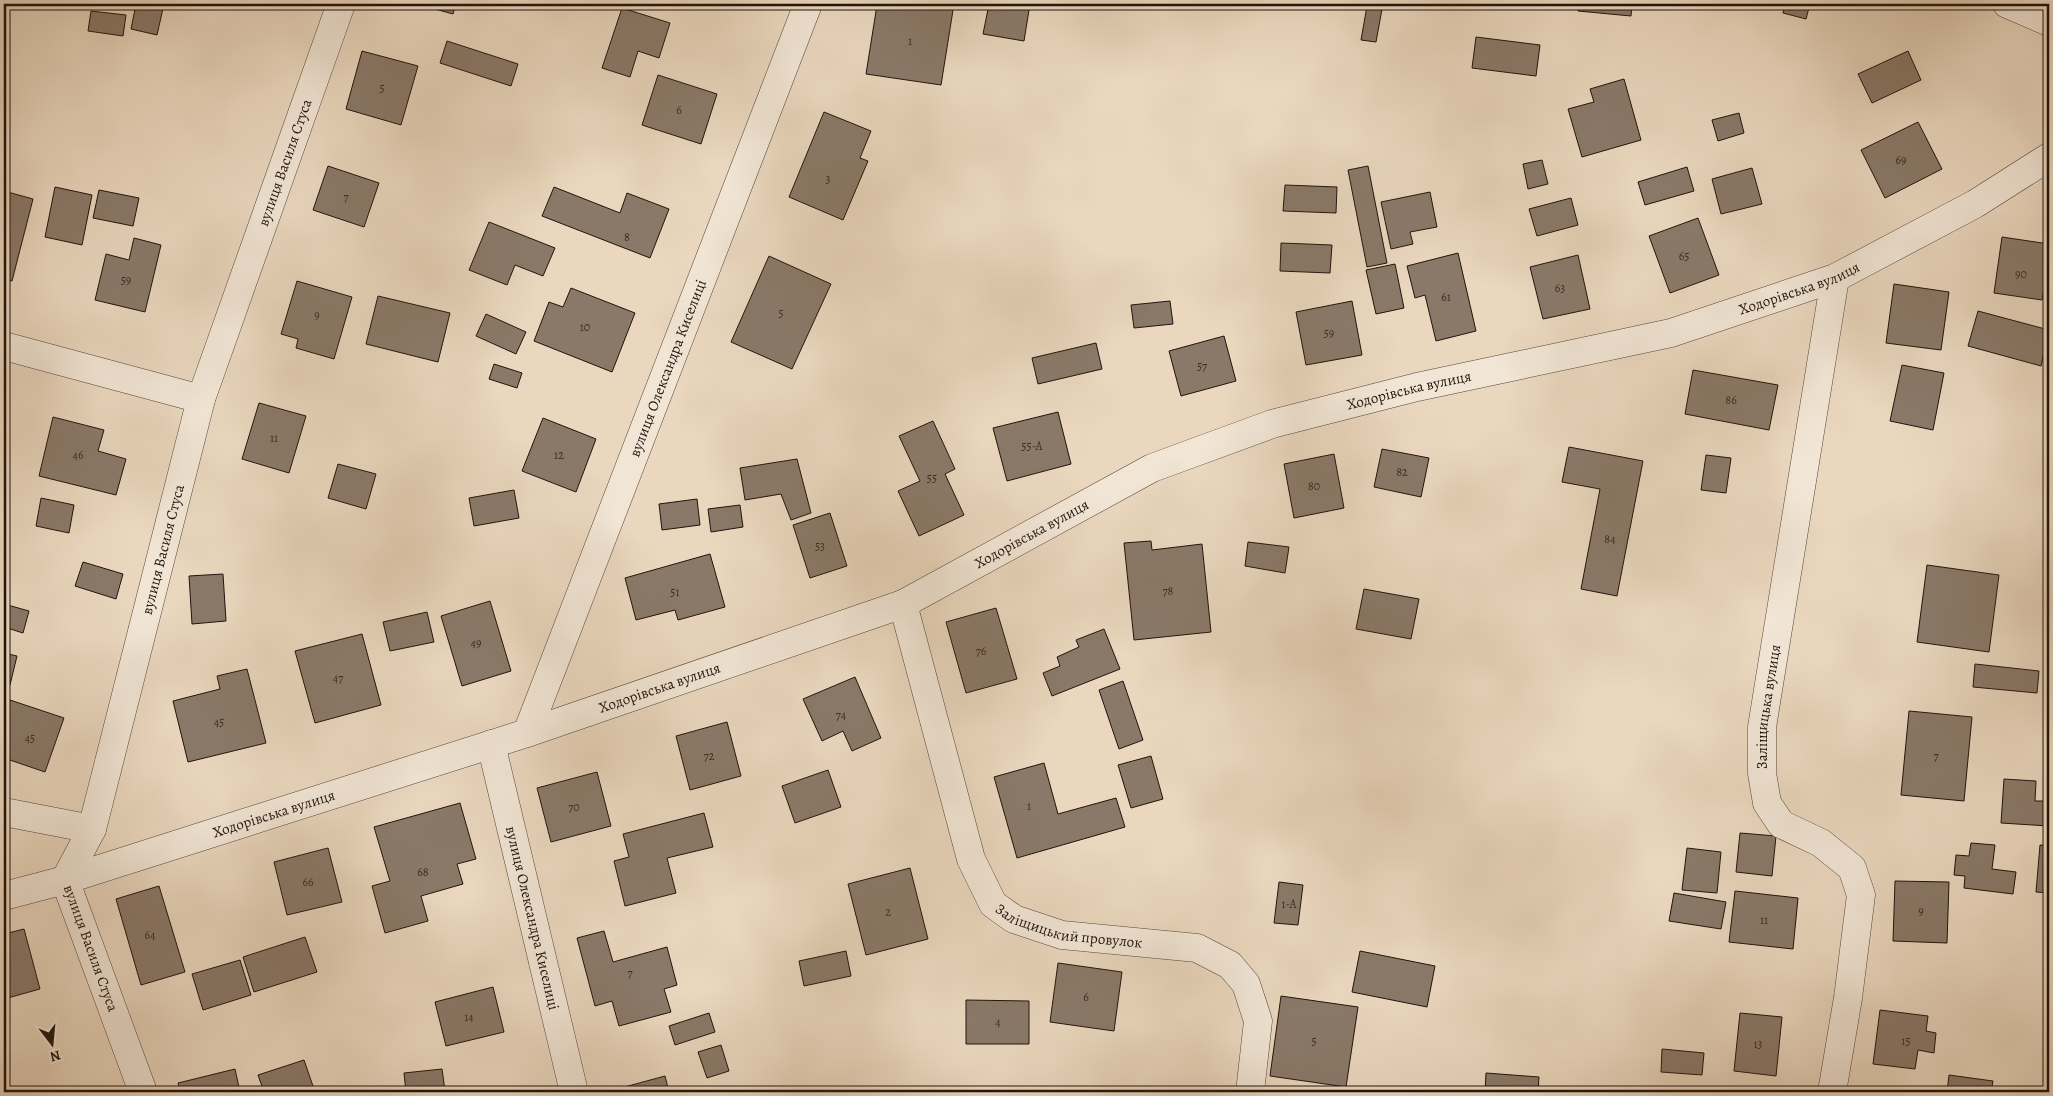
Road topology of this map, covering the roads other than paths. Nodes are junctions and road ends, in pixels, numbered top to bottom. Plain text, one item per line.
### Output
1 (340, 4) edge
2 (808, 4) edge
3 (2006, 4) edge
4 (2049, 22) edge
5 (2049, 157) edge
6 (1835, 278) junction
7 (4, 346) edge
8 (201, 398) junction
9 (903, 604) junction
10 (528, 733) junction
11 (491, 744) junction
12 (4, 812) edge
13 (92, 829) junction
14 (65, 880) junction
15 (4, 896) edge
16 (143, 1092) edge
17 (574, 1092) edge
18 (1250, 1092) edge
19 (1832, 1092) edge

1 - 8 street, вулиця Василя Стуса
2 - 10 street, вулиця Олександра Киселиці
3 - 4 street
5 - 6 street, Ходорівська вулиця
6 - 9 street, Ходорівська вулиця
6 - 19 street, Заліщицька вулиця
7 - 8 street
8 - 13 street, вулиця Василя Стуса
9 - 10 street, Ходорівська вулиця
9 - 18 street, Заліщицький провулок
10 - 11 street, Ходорівська вулиця
11 - 14 street, Ходорівська вулиця
11 - 17 street, вулиця Олександра Киселиці
12 - 13 street
13 - 14 street, вулиця Василя Стуса
14 - 15 street, Ходорівська вулиця
14 - 16 street, вулиця Василя Стуса

